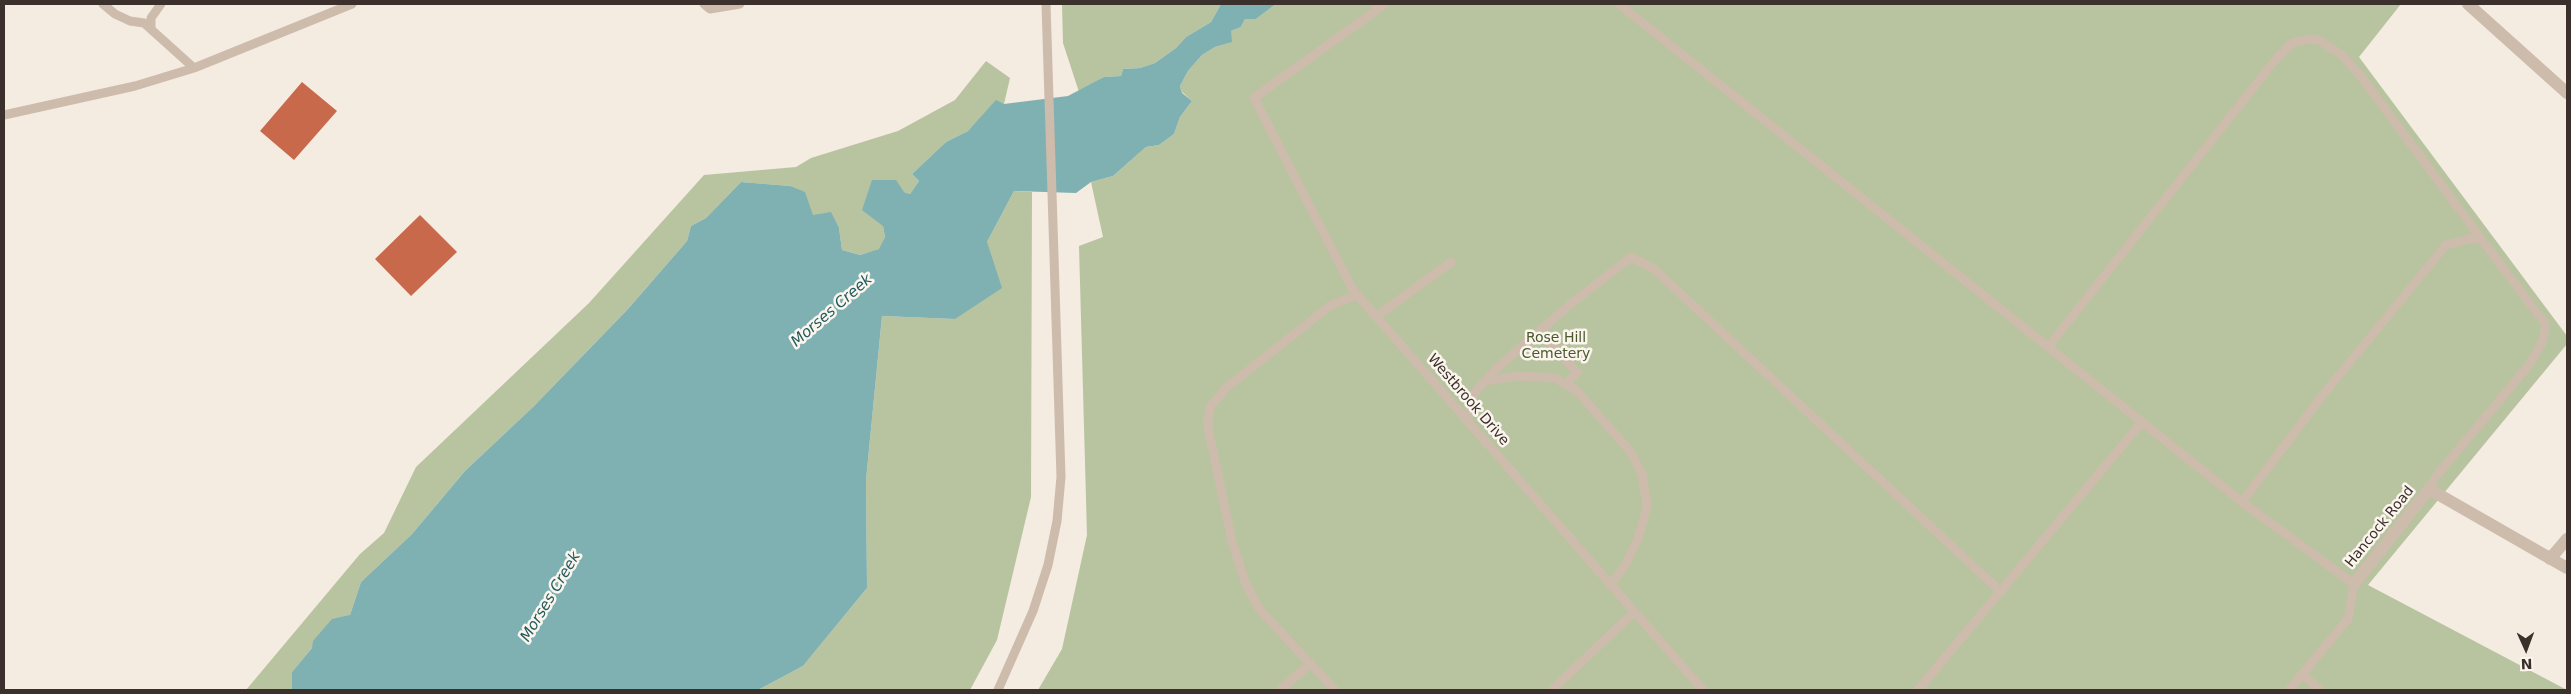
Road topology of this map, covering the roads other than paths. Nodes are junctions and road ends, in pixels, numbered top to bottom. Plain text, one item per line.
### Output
1 (103, 4) edge
2 (161, 4) edge
3 (352, 4) edge
4 (704, 4) edge
5 (740, 4) edge
6 (1046, 4) edge
7 (1385, 4) edge
8 (1620, 4) edge
9 (2468, 4) edge
10 (151, 28) junction
11 (194, 68) junction
12 (2567, 93) edge
13 (4, 115) edge
14 (2482, 240) junction
15 (1451, 262) dead end
16 (1358, 295) junction
17 (1377, 316) junction
18 (1539, 331) junction
19 (2048, 347) junction
20 (1484, 382) junction
21 (1566, 385) junction
22 (1467, 421) junction
23 (2142, 422) junction
24 (2429, 490) junction
25 (2242, 502) junction
26 (2567, 539) edge
27 (2550, 559) junction
28 (2567, 568) edge
29 (2354, 584) junction
30 (1610, 585) junction
31 (2001, 592) junction
32 (1634, 612) junction
33 (1311, 663) junction
34 (2302, 674) junction
35 (998, 690) edge
36 (1280, 690) edge
37 (1335, 690) edge
38 (1552, 690) edge
39 (1703, 690) edge
40 (1918, 690) edge
41 (2289, 690) edge
42 (2320, 690) edge

1 - 10 lane
2 - 10 lane
3 - 11 lane
4 - 5 lane
6 - 35 lane
7 - 16 lane, Westbrook Drive
8 - 19 lane
9 - 12 street
10 - 11 lane
11 - 13 lane
14 - 19 lane
14 - 24 lane
14 - 25 lane
15 - 17 lane
16 - 17 lane, Westbrook Drive
16 - 33 lane
17 - 22 lane, Westbrook Drive
18 - 20 lane
18 - 21 lane
18 - 31 lane
19 - 23 lane
20 - 21 lane
20 - 22 lane
21 - 30 lane
22 - 30 lane, Westbrook Drive
23 - 25 lane
23 - 31 lane
24 - 27 street
24 - 29 street, Hancock Road
25 - 29 lane
26 - 27 street
27 - 28 street
29 - 34 lane
30 - 32 lane, Westbrook Drive
31 - 40 lane
32 - 38 lane
32 - 39 lane, Westbrook Drive
33 - 36 lane
33 - 37 lane
34 - 41 lane
34 - 42 lane

